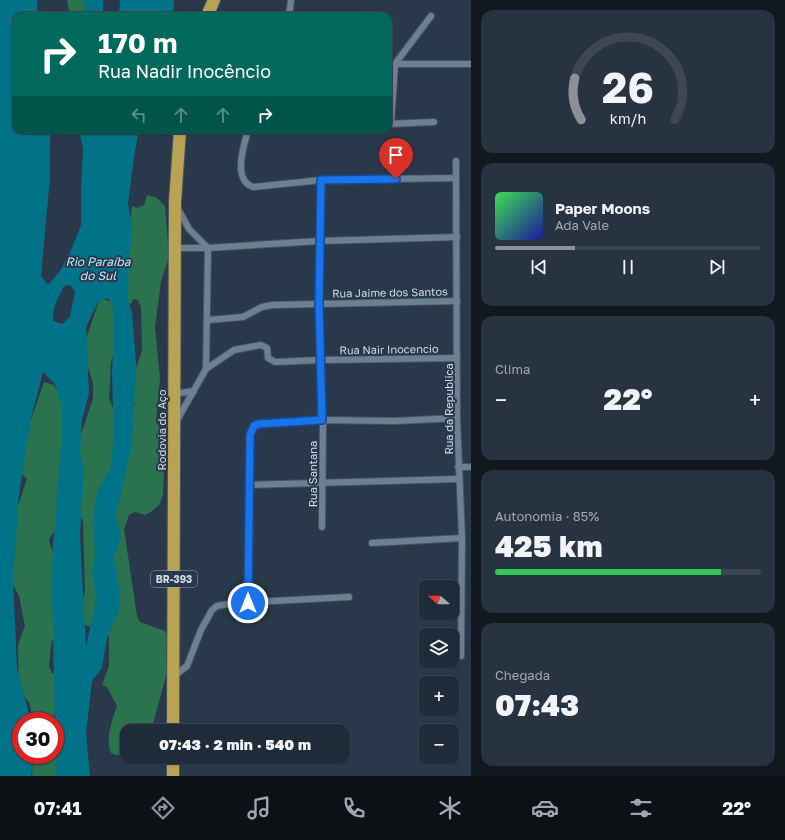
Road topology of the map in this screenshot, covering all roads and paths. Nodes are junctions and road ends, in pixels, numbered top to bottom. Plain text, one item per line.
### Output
1 (214, 0) edge
2 (291, 0) edge
3 (209, 12) edge
4 (290, 12) edge
5 (431, 16) dead end
6 (395, 64) junction
7 (471, 64) edge
8 (392, 100) edge
9 (434, 122) dead end
10 (392, 124) edge
11 (180, 134) edge
12 (247, 134) edge
13 (456, 161) dead end
14 (456, 178) junction
15 (321, 180) junction
16 (175, 202) junction
17 (457, 237) junction
18 (319, 240) junction
19 (175, 248) junction
20 (208, 248) junction
21 (457, 301) junction
22 (319, 303) junction
23 (207, 320) junction
24 (457, 358) junction
25 (321, 360) junction
26 (206, 368) junction
27 (194, 391) junction
28 (174, 394) junction
29 (457, 418) junction
30 (322, 420) junction
31 (174, 427) junction
32 (471, 467) edge
33 (458, 468) junction
34 (458, 479) junction
35 (323, 482) junction
36 (249, 485) junction
37 (322, 527) dead end
38 (462, 538) junction
39 (372, 542) dead end
40 (349, 597) dead end
41 (248, 603) junction
42 (461, 656) dead end
43 (174, 676) junction
44 (173, 724) edge
45 (173, 764) edge
46 (173, 776) edge

1 - 3 highway
2 - 4 street
5 - 6 street
6 - 7 street
6 - 8 street
9 - 10 street
11 - 16 highway, Rodovia do Aço / BR-393
12 - 15 street
13 - 14 street, Rua da Republica
14 - 15 street
14 - 17 street, Rua da Republica
15 - 18 street, Rua Santana
16 - 19 highway, Rodovia do Aço / BR-393
16 - 20 street
17 - 18 street
17 - 21 street, Rua da Republica
18 - 20 street
18 - 22 street, Rua Santana
19 - 20 street
19 - 28 highway, Rodovia do Aço / BR-393
20 - 23 street
21 - 22 street, Rua Jaime dos Santos
21 - 24 street, Rua da Republica
22 - 23 street, Rua Jaime dos Santos
22 - 25 street, Rua Santana
23 - 26 street
24 - 25 street, Rua Nair Inocencio
24 - 29 street, Rua da Republica
25 - 26 street, Rua Nair Inocencio
25 - 30 street, Rua Santana
26 - 27 street
27 - 28 street
27 - 31 street
28 - 31 highway, Rodovia do Aço / BR-393
29 - 30 street
29 - 33 street, Rua da Republica
30 - 35 street, Rua Santana
30 - 36 street
31 - 43 highway, Rodovia do Aço / BR-393
32 - 33 street
33 - 34 street, Rua da Republica
34 - 35 street
34 - 38 street, Rua da Republica
35 - 36 street
35 - 37 street, Rua Santana
36 - 41 street
38 - 39 street
38 - 42 street, Rua da Republica
40 - 41 street
41 - 43 street
43 - 44 highway, Rodovia do Aço / BR-393
45 - 46 highway

